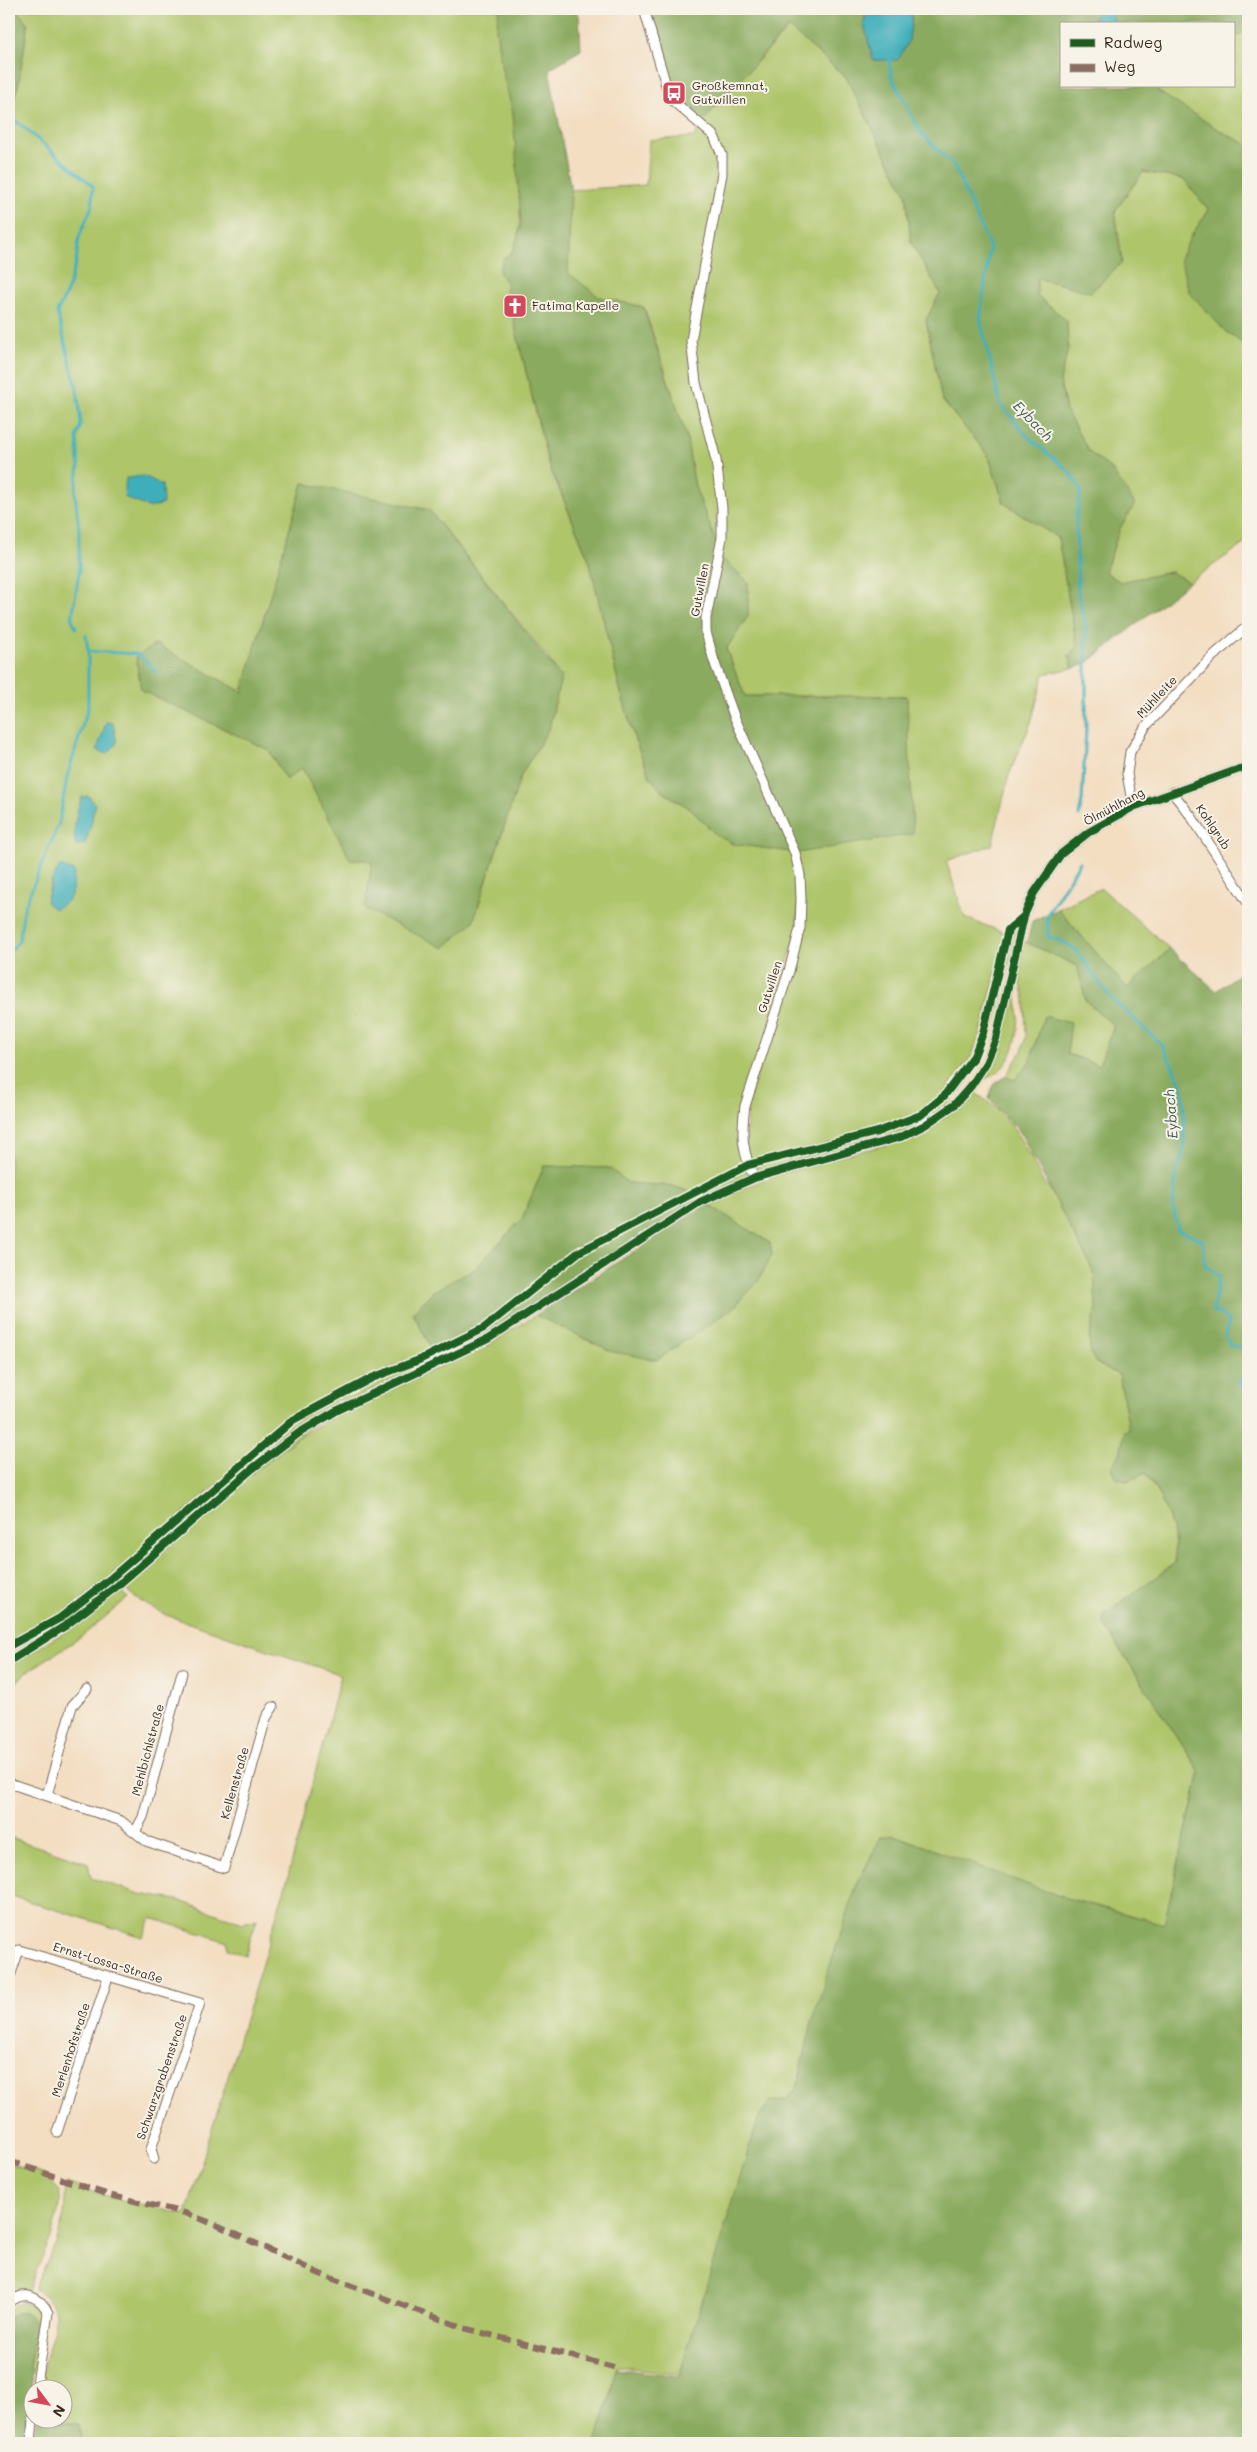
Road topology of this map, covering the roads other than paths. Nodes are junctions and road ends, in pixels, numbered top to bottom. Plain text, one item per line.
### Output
1 (644, 9) edge
2 (1248, 626) edge
3 (1248, 766) edge
4 (1172, 792) junction
5 (1133, 807) junction
6 (1248, 903) edge
7 (754, 1178) junction
8 (18, 1653) junction
9 (9, 1656) edge
10 (9, 1661) edge
11 (182, 1673) dead end
12 (87, 1689) dead end
13 (273, 1707) dead end
14 (9, 1783) edge
15 (47, 1795) junction
16 (135, 1832) junction
17 (19, 1950) junction
18 (9, 1955) edge
19 (108, 1977) junction
20 (9, 1979) edge
21 (200, 2003) joint
22 (58, 2132) dead end
23 (154, 2159) dead end
24 (9, 2303) edge
25 (38, 2380) edge
26 (32, 2430) edge
27 (31, 2443) edge

1 - 7 street, Gutwillen
2 - 5 street, Mühlleite
3 - 4 street, Ölmühlhang
4 - 5 street, Ölmühlhang
4 - 6 street, Kohlgrub
5 - 7 street, Ölmühlhang
7 - 8 street, Ölmühlhang
8 - 9 street
8 - 10 street
11 - 16 street, Mehlbichlstraße
12 - 15 street
13 - 16 street, Kellenstraße
14 - 15 street
15 - 16 street
17 - 18 street
17 - 19 street, Ernst-Lossa-Straße
17 - 20 street
19 - 21 street, Ernst-Lossa-Straße
19 - 22 street, Merlenhofstraße
21 - 23 street, Schwarzgrabenstraße
24 - 25 street
26 - 27 street

